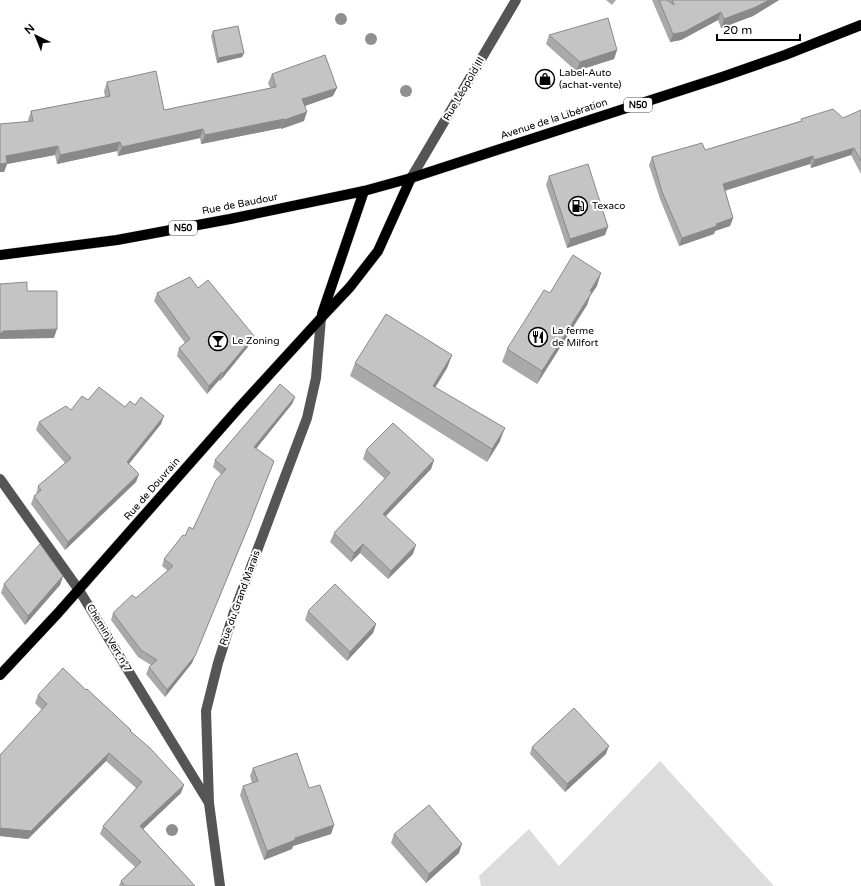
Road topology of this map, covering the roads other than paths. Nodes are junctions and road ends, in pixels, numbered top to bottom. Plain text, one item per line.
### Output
1 (516, 0) edge
2 (861, 25) edge
3 (412, 178) junction
4 (364, 191) junction
5 (0, 255) edge
6 (321, 318) junction
7 (0, 479) edge
8 (79, 590) junction
9 (0, 675) edge
10 (209, 803) junction
11 (220, 886) edge

1 - 3 street, Rue Léopold III
2 - 3 main road, Avenue de la Libération / N50
3 - 4 main road, Rue de Baudour / N50
3 - 6 main road, Rue de Douvrain
4 - 5 main road, Rue de Baudour / N50
4 - 6 main road, Rue de Douvrain
6 - 8 main road, Rue de Douvrain
6 - 10 street, Rue du Grand Marais
7 - 8 street, Chemin Vert n°7
8 - 9 main road, Rue de Douvrain
8 - 10 street, Chemin Vert n°7
10 - 11 street, Rue du Grand Marais

